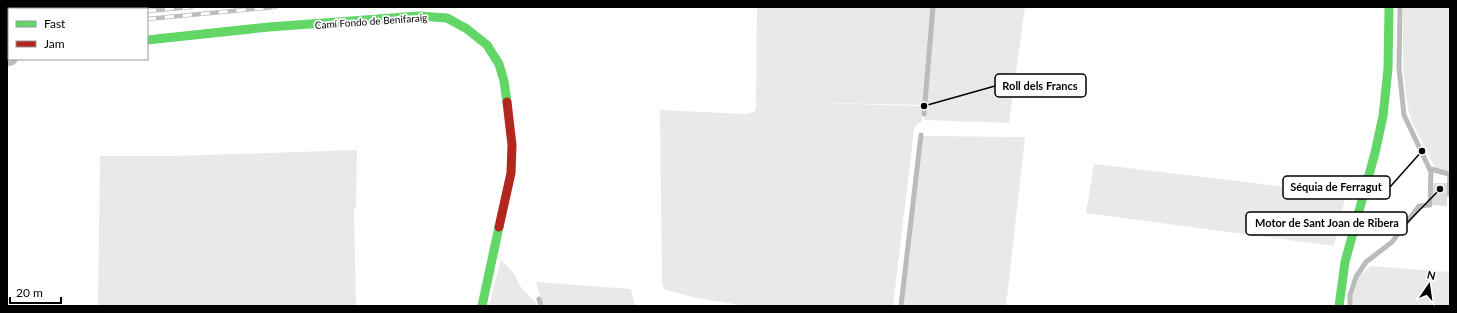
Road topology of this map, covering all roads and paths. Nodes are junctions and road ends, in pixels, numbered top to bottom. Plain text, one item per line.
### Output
1 (1389, 7) edge
2 (148, 40) edge
3 (482, 306) edge
4 (1339, 306) edge

1 - 4 street
2 - 3 street, Camí Fondo de Benifaraig

